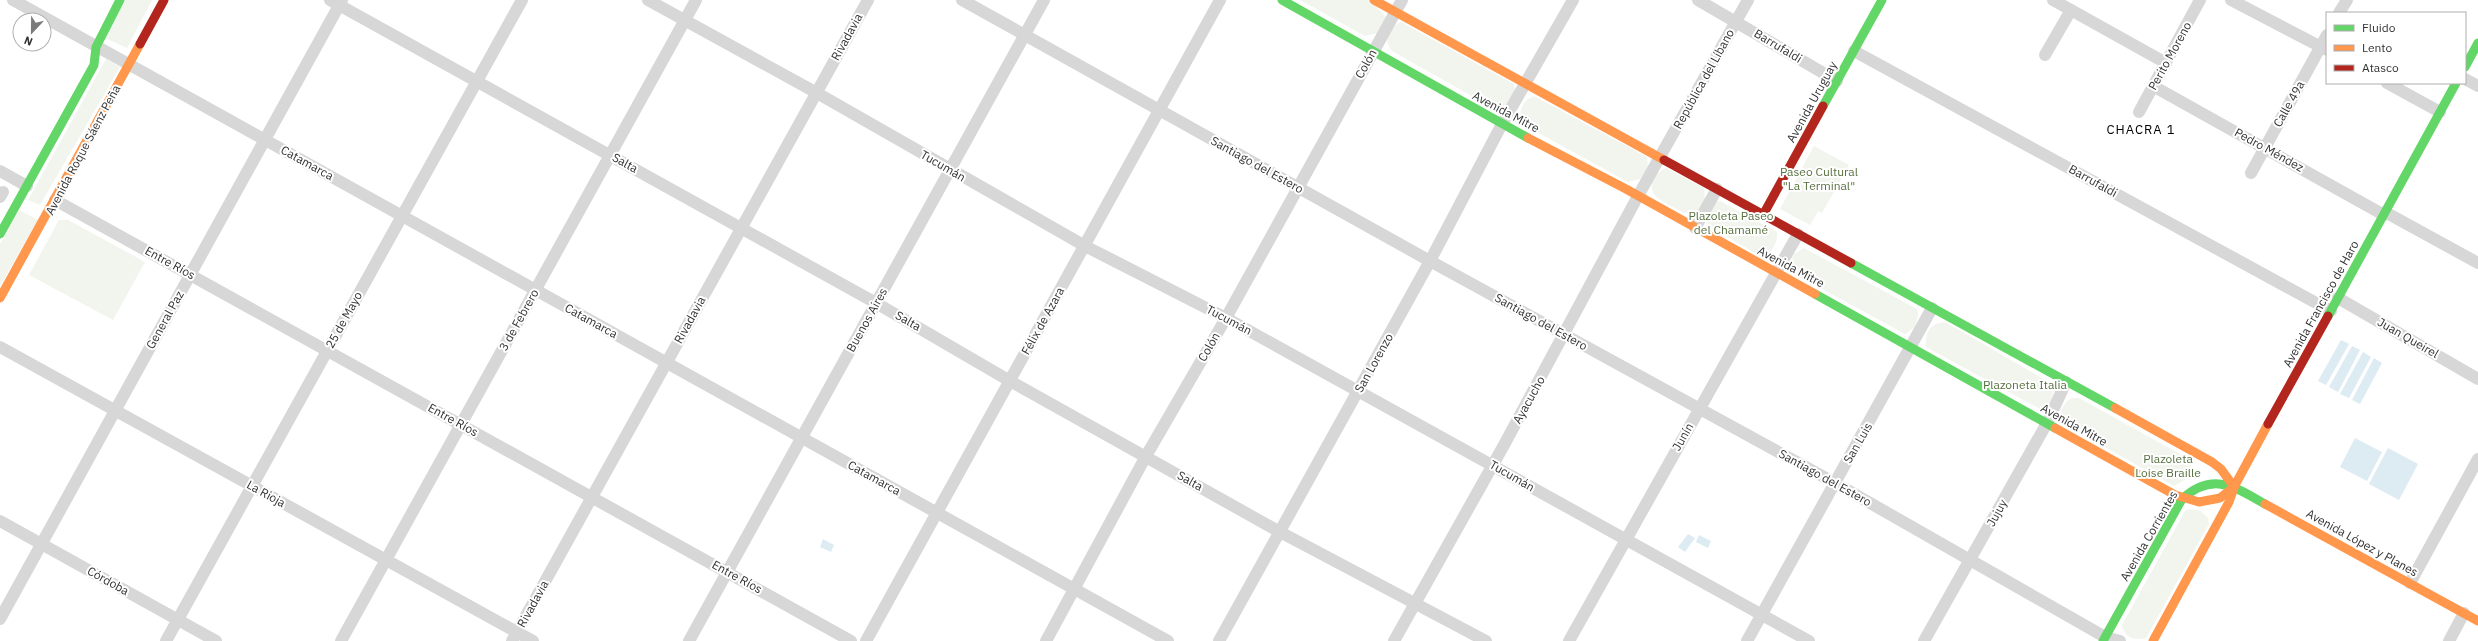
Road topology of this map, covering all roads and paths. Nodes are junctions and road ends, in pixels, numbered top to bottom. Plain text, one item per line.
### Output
1 (13, 0) edge
2 (120, 0) edge
3 (164, 0) edge
4 (522, 0) edge
5 (648, 0) edge
6 (696, 0) edge
7 (868, 0) edge
8 (962, 0) edge
9 (1044, 0) edge
10 (1220, 0) edge
11 (1282, 0) edge
12 (1374, 0) edge
13 (1402, 0) edge
14 (1573, 0) edge
15 (1698, 0) edge
16 (1748, 0) edge
17 (1882, 0) edge
18 (2054, 0) edge
19 (2200, 0) edge
20 (2231, 0) edge
21 (2347, 0) edge
22 (337, 2) edge
23 (2071, 10) junction
24 (1396, 12) junction
25 (2340, 12) edge
26 (685, 20) junction
27 (1736, 22) junction
28 (1025, 36) junction
29 (2478, 43) edge
30 (96, 47) junction
31 (2324, 49) edge
32 (1854, 51) junction
33 (1373, 52) junction
34 (2045, 56) dead end
35 (2166, 63) junction
36 (128, 65) junction
37 (2466, 65) edge
38 (2466, 80) edge
39 (1837, 81) junction
40 (477, 82) junction
41 (1527, 84) junction
42 (2389, 84) edge
43 (2455, 84) edge
44 (2153, 86) junction
45 (2478, 86) edge
46 (817, 93) junction
47 (1160, 112) junction
48 (2139, 112) dead end
49 (2440, 112) junction
50 (1502, 124) junction
51 (265, 140) junction
52 (2265, 148) junction
53 (610, 155) junction
54 (1660, 158) junction
55 (0, 171) edge
56 (950, 171) junction
57 (2251, 173) dead end
58 (27, 186) junction
59 (1297, 187) junction
60 (1717, 189) junction
61 (1638, 196) junction
62 (55, 200) junction
63 (2384, 213) junction
64 (1763, 215) junction
65 (402, 216) junction
66 (741, 228) junction
67 (1695, 228) junction
68 (0, 234) edge
69 (1798, 234) junction
70 (1085, 246) junction
71 (1430, 262) junction
72 (2478, 263) edge
73 (1776, 272) junction
74 (190, 274) junction
75 (536, 290) junction
76 (0, 298) edge
77 (2338, 298) junction
78 (876, 303) junction
79 (1932, 308) junction
80 (2331, 311) junction
81 (1226, 318) junction
82 (1564, 335) junction
83 (0, 347) edge
84 (1912, 348) junction
85 (328, 350) junction
86 (667, 363) junction
87 (2478, 377) edge
88 (1010, 381) junction
89 (2066, 382) junction
90 (1358, 391) junction
91 (1700, 409) junction
92 (116, 410) junction
93 (2047, 423) junction
94 (461, 425) junction
95 (802, 438) junction
96 (1146, 456) junction
97 (2478, 459) edge
98 (1493, 465) junction
99 (1835, 483) junction
100 (252, 486) junction
101 (2234, 487) junction
102 (592, 497) junction
103 (2182, 499) junction
104 (937, 513) junction
105 (0, 521) edge
106 (1280, 532) junction
107 (1624, 540) junction
108 (42, 544) junction
109 (386, 560) junction
110 (1970, 561) junction
111 (727, 572) junction
112 (2410, 583) junction
113 (1075, 589) junction
114 (1416, 602) junction
115 (2464, 613) junction
116 (1762, 615) junction
117 (0, 619) edge
118 (178, 620) junction
119 (2478, 621) edge
120 (515, 637) edge
121 (2104, 639) edge
122 (166, 641) edge
123 (216, 641) edge
124 (342, 641) edge
125 (533, 641) edge
126 (689, 641) edge
127 (851, 641) edge
128 (866, 641) edge
129 (1046, 641) edge
130 (1168, 641) edge
131 (1219, 641) edge
132 (1394, 641) edge
133 (1486, 641) edge
134 (1569, 641) edge
135 (1747, 641) edge
136 (1809, 641) edge
137 (1924, 641) edge
138 (2120, 641) edge
139 (2153, 641) edge
140 (2449, 641) edge

1 - 30 street, Catamarca
2 - 30 main road
3 - 36 main road, Avenida Roque Sáenz Peña
4 - 40 street, 25 de Mayo
5 - 26 street, Tucumán
6 - 26 street, 3 de Febrero
7 - 46 street, Rivadavia
8 - 28 street, Santiago del Estero
9 - 28 street, Buenos Aires
10 - 47 street, Félix de Azara
11 - 33 main road, Avenida Mitre
12 - 24 main road
13 - 24 street, Colón
14 - 41 street, San Lorenzo
15 - 27 street, Barrufaldi
16 - 27 street, República del Líbano
17 - 32 main road, Avenida Uruguay
18 - 23 street
19 - 35 street, Perito Moreno
20 - 31 street
21 - 25 street
22 - 40 street, Salta
22 - 51 street, General Paz
23 - 34 street
23 - 35 street
24 - 33 street, Colón
24 - 41 main road
26 - 46 street, Tucumán
26 - 53 street, 3 de Febrero
27 - 39 street, Barrufaldi
27 - 54 street, República del Líbano
28 - 47 street, Santiago del Estero
28 - 56 street, Buenos Aires
29 - 37 main road
30 - 36 street, Catamarca
30 - 58 main road
31 - 52 street, Calle 49a
32 - 39 main road, Avenida Uruguay
32 - 80 street, Barrufaldi
33 - 50 main road, Avenida Mitre
33 - 59 street, Colón
35 - 44 street, Perito Moreno
36 - 51 street, Catamarca
36 - 62 main road, Avenida Roque Sáenz Peña
38 - 45 street
39 - 64 main road, Avenida Uruguay
40 - 53 street, Salta
40 - 65 street, 25 de Mayo
41 - 50 street, San Lorenzo
41 - 54 main road
42 - 49 street
43 - 49 main road, Avenida Francisco de Haro
44 - 48 street, Perito Moreno
44 - 52 street, Pedro Méndez
46 - 56 street, Tucumán
46 - 66 street, Rivadavia
47 - 59 street, Santiago del Estero
47 - 70 street, Félix de Azara
49 - 63 main road, Avenida Francisco de Haro
50 - 61 main road, Avenida Mitre
50 - 71 street, San Lorenzo
51 - 65 street, Catamarca
51 - 74 street, General Paz
52 - 57 street, Calle 49a
52 - 63 street, Pedro Méndez
53 - 66 street, Salta
53 - 75 street, 3 de Febrero
54 - 60 main road
54 - 61 street, Ayacucho
55 - 58 street
56 - 70 street, Tucumán
56 - 78 street, Buenos Aires
58 - 68 main road
59 - 71 street, Santiago del Estero
59 - 81 street, Colón
60 - 64 main road
60 - 67 street
61 - 67 main road, Avenida Mitre
61 - 82 street, Ayacucho
62 - 74 street, Entre Ríos
62 - 76 main road, Avenida Roque Sáenz Peña
63 - 72 street, Pedro Méndez
63 - 77 main road, Avenida Francisco de Haro
64 - 69 main road
65 - 75 street, Catamarca
65 - 85 street, 25 de Mayo
66 - 78 street, Salta
66 - 86 street, Rivadavia
67 - 73 main road, Avenida Mitre
69 - 73 street, Junín
69 - 79 main road
70 - 81 street, Tucumán
70 - 88 street, Félix de Azara
71 - 82 street, Santiago del Estero
71 - 90 street, San Lorenzo
73 - 84 main road, Avenida Mitre
73 - 91 street, Junín
74 - 85 street, Entre Ríos
74 - 92 street, General Paz
75 - 86 street, Catamarca
75 - 94 street, 3 de Febrero
77 - 80 main road, Avenida Francisco de Haro
77 - 87 street, Juan Queirel
78 - 88 street, Salta
78 - 95 street, Buenos Aires
79 - 84 street, San Luis
79 - 89 main road
80 - 101 main road, Avenida Francisco de Haro
81 - 90 street, Tucumán
81 - 96 street, Colón
82 - 91 street, Santiago del Estero
82 - 98 street, Ayacucho
83 - 92 street, La Rioja
84 - 93 main road, Avenida Mitre
84 - 99 street, San Luis
85 - 94 street, Entre Ríos
85 - 100 street, 25 de Mayo
86 - 95 street, Catamarca
86 - 102 street, Rivadavia
88 - 96 street, Salta
88 - 104 street, Félix de Azara
89 - 93 street, Jujuy
89 - 101 main road
90 - 98 street, Tucumán
90 - 106 street, San Lorenzo
91 - 99 street, Santiago del Estero
91 - 107 street, Junín
92 - 100 street, La Rioja
92 - 108 street, General Paz
93 - 103 main road, Avenida Mitre
93 - 110 street, Jujuy
94 - 102 street, Entre Ríos
94 - 109 street, 3 de Febrero
95 - 104 street, Catamarca
95 - 111 street, Buenos Aires
96 - 106 street, Salta
96 - 113 street, Colón
97 - 112 street
98 - 107 street, Tucumán
98 - 114 street, Ayacucho
99 - 110 street, Santiago del Estero
99 - 116 street, San Luis
100 - 109 street, La Rioja
100 - 118 street, 25 de Mayo
101 - 103 main road, Avenida Francisco de Haro
101 - 103 main road, Avenida Corrientes
101 - 112 main road, Avenida López y Planes
101 - 139 main road
102 - 111 street, Entre Ríos
102 - 120 street, Rivadavia
103 - 121 main road, Avenida Corrientes
104 - 113 street, Catamarca
104 - 128 street, Félix de Azara
105 - 108 street, Córdoba
106 - 114 street, Salta
106 - 131 street, San Lorenzo
107 - 116 street, Tucumán
107 - 134 street, Junín
108 - 117 street, General Paz
108 - 118 street, Córdoba
109 - 120 street, La Rioja
109 - 124 street, 3 de Febrero
110 - 121 street, Santiago del Estero
110 - 137 street, Jujuy
111 - 126 street, Buenos Aires
111 - 127 street, Entre Ríos
112 - 115 main road, Avenida López y Planes
113 - 129 street, Colón
113 - 130 street, Catamarca
114 - 132 street, Ayacucho
114 - 133 street, Salta
115 - 119 main road, Avenida López y Planes
115 - 140 street
116 - 135 street, San Luis
116 - 136 street, Tucumán
118 - 122 street, 25 de Mayo
118 - 123 street, Córdoba
120 - 125 street, La Rioja
121 - 138 street, Santiago del Estero

